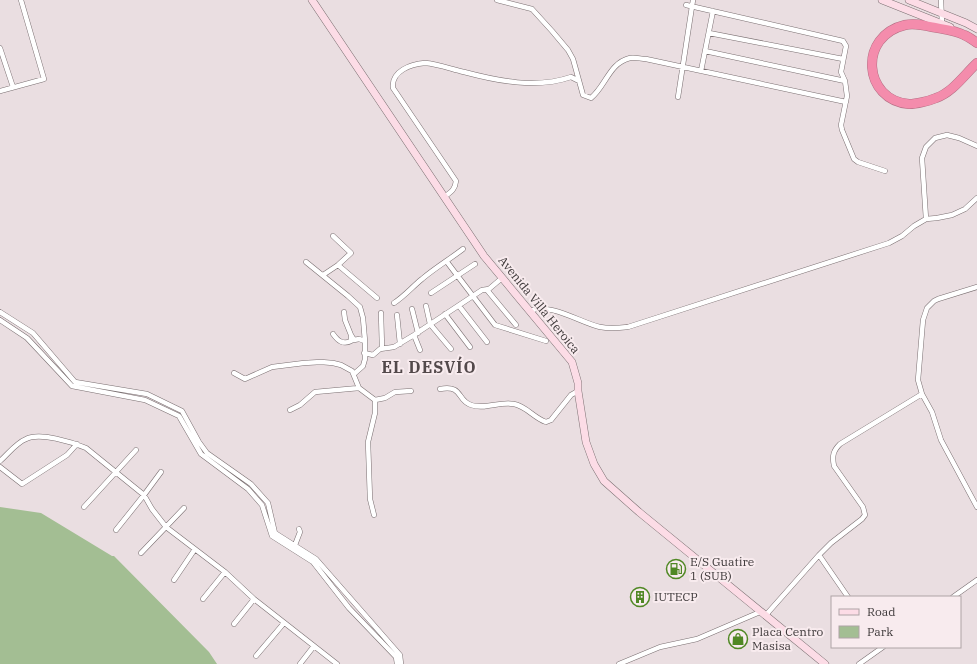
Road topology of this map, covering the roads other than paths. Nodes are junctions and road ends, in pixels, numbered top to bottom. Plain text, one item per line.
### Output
1 (21, 0) edge
2 (312, 0) edge
3 (497, 0) edge
4 (693, 0) edge
5 (882, 0) edge
6 (908, 0) edge
7 (941, 0) edge
8 (686, 5) dead end
9 (692, 7) junction
10 (713, 11) junction
11 (942, 13) junction
12 (942, 24) junction
13 (977, 29) edge
14 (709, 33) junction
15 (963, 34) junction
16 (977, 43) edge
17 (0, 48) edge
18 (705, 51) junction
19 (1, 55) edge
20 (843, 59) junction
21 (976, 64) edge
22 (682, 66) junction
23 (701, 70) junction
24 (579, 81) junction
25 (845, 81) junction
26 (13, 87) junction
27 (0, 90) edge
28 (678, 97) dead end
29 (846, 102) junction
30 (977, 146) edge
31 (886, 171) dead end
32 (444, 197) junction
33 (977, 198) edge
34 (926, 219) junction
35 (333, 236) dead end
36 (463, 248) dead end
37 (306, 262) dead end
38 (447, 262) junction
39 (475, 264) dead end
40 (338, 265) junction
41 (323, 275) junction
42 (458, 276) junction
43 (502, 278) junction
44 (977, 287) edge
45 (487, 290) junction
46 (431, 293) dead end
47 (473, 297) junction
48 (377, 298) dead end
49 (394, 303) dead end
50 (426, 306) dead end
51 (459, 306) junction
52 (412, 309) dead end
53 (530, 311) junction
54 (0, 312) edge
55 (344, 312) dead end
56 (381, 313) dead end
57 (445, 314) junction
58 (396, 315) dead end
59 (0, 320) edge
60 (430, 324) junction
61 (516, 325) dead end
62 (333, 334) dead end
63 (416, 334) junction
64 (351, 335) junction
65 (365, 341) junction
66 (546, 341) dead end
67 (488, 342) dead end
68 (400, 344) junction
69 (470, 347) dead end
70 (382, 348) junction
71 (451, 349) dead end
72 (420, 350) dead end
73 (364, 353) junction
74 (234, 373) dead end
75 (354, 374) junction
76 (360, 388) junction
77 (440, 390) dead end
78 (411, 391) dead end
79 (578, 391) junction
80 (922, 394) junction
81 (375, 400) junction
82 (290, 410) dead end
83 (77, 444) junction
84 (136, 450) dead end
85 (0, 461) edge
86 (0, 468) edge
87 (161, 472) dead end
88 (116, 473) junction
89 (144, 495) junction
90 (84, 507) dead end
91 (977, 507) edge
92 (184, 508) dead end
93 (374, 514) dead end
94 (166, 527) junction
95 (299, 529) dead end
96 (116, 530) dead end
97 (295, 545) junction
98 (195, 549) junction
99 (141, 553) dead end
100 (819, 555) junction
101 (224, 572) junction
102 (174, 580) dead end
103 (977, 580) edge
104 (847, 596) edge
105 (954, 596) edge
106 (203, 599) dead end
107 (254, 599) junction
108 (763, 614) junction
109 (284, 623) junction
110 (234, 624) dead end
111 (314, 646) junction
112 (881, 648) edge
113 (256, 656) dead end
114 (300, 664) edge
115 (337, 664) edge
116 (397, 664) edge
117 (401, 664) edge
118 (619, 664) edge
119 (825, 664) edge
120 (859, 664) edge

1 - 26 street
2 - 32 main road, Avenida Villa Heroica
3 - 24 street
4 - 9 street
5 - 12 main road
6 - 11 main road
7 - 11 street
8 - 9 street
9 - 10 street
9 - 22 street
10 - 14 street
10 - 20 street
11 - 12 street
11 - 13 main road
12 - 15 main road
14 - 18 street
14 - 20 street
15 - 16 highway
15 - 21 highway
17 - 19 street
18 - 23 street
18 - 25 street
19 - 26 street
20 - 25 street
22 - 23 street
22 - 24 street
22 - 28 street
23 - 29 street
24 - 32 street
25 - 29 street
26 - 27 street
29 - 31 street
30 - 34 street
32 - 43 main road, Avenida Villa Heroica
33 - 34 street
34 - 53 street
35 - 40 street
36 - 38 street
37 - 41 street
38 - 42 street
38 - 49 street
39 - 42 street
40 - 41 street
40 - 48 street
41 - 65 street
42 - 46 street
42 - 47 street
43 - 45 street
43 - 53 main road, Avenida Villa Heroica
44 - 80 street
45 - 47 street
45 - 61 street
47 - 51 street
47 - 66 street
50 - 60 street
51 - 57 street
51 - 67 street
52 - 63 street
53 - 79 main road, Avenida Villa Heroica
54 - 97 street
55 - 64 street
56 - 70 street
57 - 60 street
57 - 69 street
58 - 68 street
59 - 116 street
60 - 63 street
60 - 71 street
62 - 64 street
63 - 68 street
63 - 72 street
64 - 65 street
65 - 73 street
68 - 70 street
70 - 73 street
73 - 75 street
74 - 75 street
75 - 76 street
76 - 81 street
76 - 82 street
77 - 79 street
78 - 81 street
79 - 108 main road, Avenida Villa Heroica
80 - 91 street
80 - 100 street
81 - 93 street
83 - 85 street
83 - 86 street
83 - 88 street
84 - 88 street
87 - 89 street
88 - 89 street
88 - 90 street
89 - 94 street
89 - 96 street
92 - 94 street
94 - 98 street
94 - 99 street
95 - 97 street
97 - 117 street
98 - 101 street
98 - 102 street
100 - 104 street
100 - 108 street
101 - 106 street
101 - 107 street
103 - 105 street
107 - 109 street
107 - 110 street
108 - 118 street
108 - 119 main road, Avenida Villa Heroica
109 - 111 street
109 - 113 street
111 - 114 street
111 - 115 street
112 - 120 street

